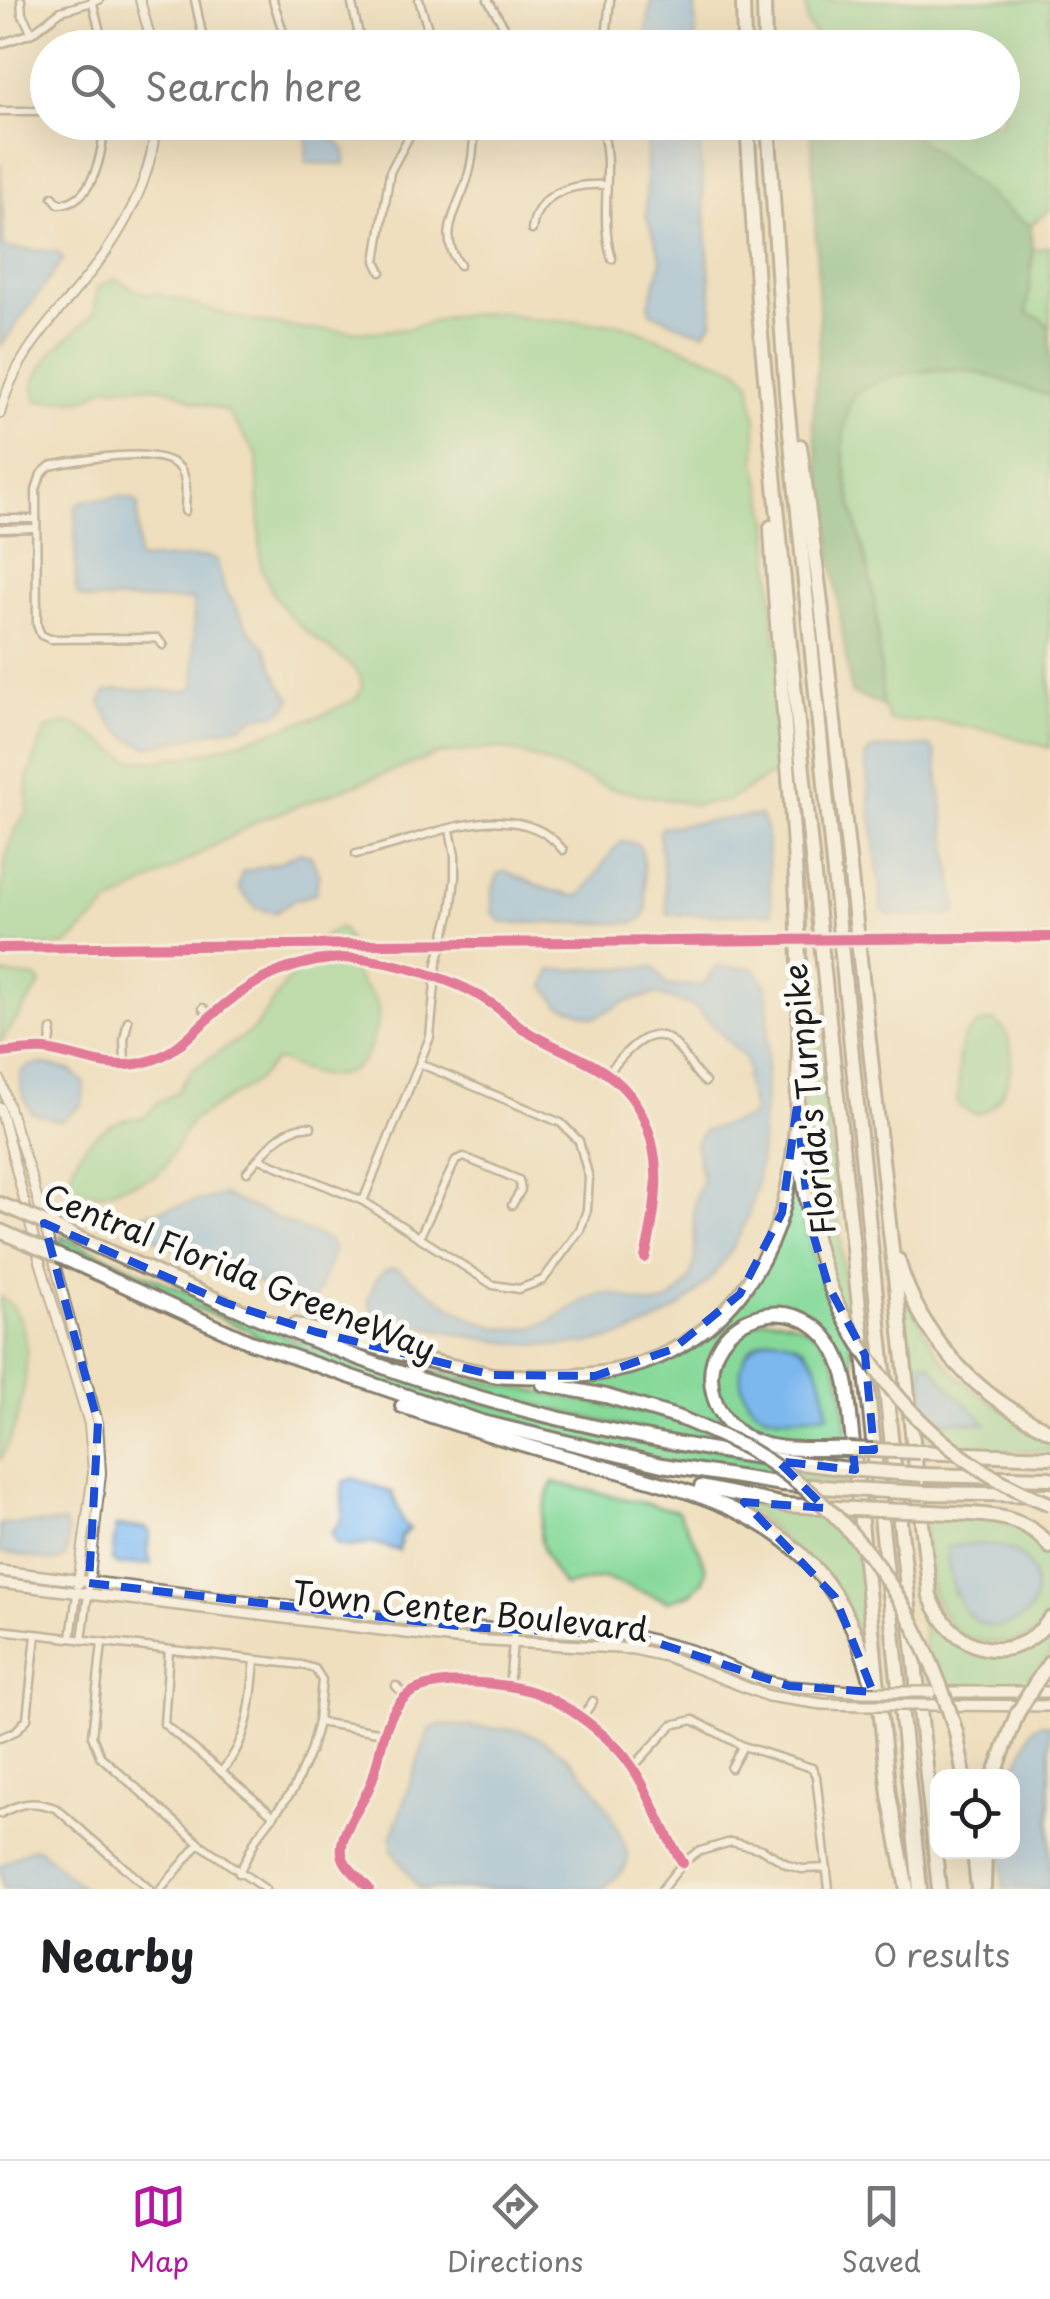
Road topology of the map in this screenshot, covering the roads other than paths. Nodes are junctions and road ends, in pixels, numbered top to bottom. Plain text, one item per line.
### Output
1 (21, 0) edge
2 (94, 0) edge
3 (140, 0) edge
4 (194, 0) edge
5 (273, 0) edge
6 (350, 0) edge
7 (419, 0) edge
8 (488, 0) edge
9 (610, 0) edge
10 (744, 0) edge
11 (764, 0) edge
12 (31, 30) edge
13 (35, 30) edge
14 (100, 30) edge
15 (148, 30) edge
16 (202, 30) edge
17 (282, 30) edge
18 (358, 30) edge
19 (428, 30) edge
20 (506, 30) edge
21 (607, 30) edge
22 (744, 30) edge
23 (764, 30) edge
24 (30, 33) edge
25 (0, 44) edge
26 (0, 111) edge
27 (30, 111) edge
28 (102, 140) edge
29 (153, 140) edge
30 (407, 140) edge
31 (473, 140) edge
32 (606, 140) edge
33 (748, 140) edge
34 (769, 140) edge
35 (604, 184) junction
36 (52, 197) dead end
37 (532, 230) dead end
38 (612, 259) dead end
39 (460, 265) dead end
40 (380, 272) dead end
41 (779, 300) junction
42 (0, 414) edge
43 (776, 502) junction
44 (184, 512) dead end
45 (0, 519) edge
46 (36, 519) junction
47 (36, 528) junction
48 (0, 529) edge
49 (162, 645) dead end
50 (450, 830) junction
51 (563, 850) dead end
52 (356, 854) dead end
53 (435, 978) junction
54 (202, 1008) dead end
55 (211, 1016) junction
56 (128, 1021) dead end
57 (52, 1030) dead end
58 (49, 1051) junction
59 (0, 1054) edge
60 (421, 1064) junction
61 (124, 1066) junction
62 (609, 1072) junction
63 (0, 1080) edge
64 (706, 1082) dead end
65 (797, 1106) junction
66 (0, 1107) edge
67 (311, 1127) dead end
68 (260, 1158) junction
69 (247, 1172) dead end
70 (886, 1198) junction
71 (363, 1201) junction
72 (0, 1204) edge
73 (512, 1204) dead end
74 (0, 1230) edge
75 (420, 1236) junction
76 (644, 1258) dead end
77 (226, 1303) junction
78 (250, 1342) junction
79 (493, 1375) junction
80 (1050, 1431) edge
81 (562, 1456) junction
82 (1050, 1457) edge
83 (1050, 1478) edge
84 (1050, 1495) edge
85 (1050, 1504) edge
86 (1050, 1548) edge
87 (0, 1570) edge
88 (84, 1582) junction
89 (0, 1583) edge
90 (82, 1594) junction
91 (1050, 1619) edge
92 (0, 1630) edge
93 (514, 1632) junction
94 (36, 1635) junction
95 (71, 1638) junction
96 (82, 1640) junction
97 (102, 1643) junction
98 (513, 1645) junction
99 (169, 1651) junction
100 (256, 1660) junction
101 (1050, 1662) edge
102 (396, 1686) dead end
103 (510, 1687) junction
104 (1050, 1692) edge
105 (405, 1696) junction
106 (594, 1701) dead end
107 (1050, 1706) edge
108 (580, 1719) junction
109 (318, 1722) junction
110 (384, 1732) junction
111 (0, 1738) edge
112 (883, 1742) junction
113 (743, 1746) junction
114 (634, 1766) junction
115 (732, 1768) dead end
116 (963, 1769) edge
117 (997, 1769) edge
118 (222, 1771) junction
119 (0, 1814) edge
120 (274, 1816) junction
121 (200, 1844) junction
122 (975, 1859) edge
123 (984, 1859) edge
124 (682, 1863) junction
125 (827, 1868) junction
126 (240, 1873) junction
127 (149, 1889) edge
128 (161, 1889) edge
129 (265, 1889) edge
130 (369, 1889) edge
131 (662, 1889) edge
132 (830, 1889) edge
133 (906, 1889) edge
134 (920, 1889) edge
135 (939, 1889) edge
136 (981, 1889) edge

1 - 12 street
2 - 13 street
2 - 14 street
3 - 15 street
4 - 16 street
5 - 17 street
6 - 18 street
7 - 19 street
8 - 20 street
9 - 21 street
10 - 22 highway
11 - 23 highway
24 - 25 street
26 - 27 street
28 - 36 street
29 - 42 street
30 - 40 street
31 - 39 street
32 - 35 street
33 - 43 highway, Florida's Turnpike
34 - 41 highway, Florida's Turnpike
35 - 37 street
35 - 38 street
41 - 70 highway
41 - 135 highway, Florida's Turnpike
43 - 65 highway
43 - 134 highway, Florida's Turnpike
44 - 46 street
45 - 46 street
46 - 47 street
47 - 48 street
47 - 49 street
50 - 51 street
50 - 52 street
50 - 53 street
53 - 55 street
53 - 60 street
53 - 62 street
54 - 55 street
55 - 61 street
56 - 61 street
57 - 58 street
58 - 59 street
58 - 61 street
60 - 71 street
60 - 75 street
62 - 64 street
62 - 76 street
63 - 88 street
65 - 79 highway
65 - 85 highway, bridge
66 - 88 street
67 - 68 street
68 - 69 street
68 - 71 street
70 - 80 highway
70 - 91 highway
71 - 75 street
72 - 77 highway, Central Florida GreeneWay, bridge
73 - 75 street
74 - 78 highway, Central Florida GreeneWay, bridge
77 - 79 highway
77 - 83 highway, Central Florida GreeneWay, bridge
78 - 81 highway
78 - 84 highway, Central Florida GreeneWay, bridge
79 - 116 highway, bridge
81 - 86 highway, bridge
81 - 112 highway
82 - 112 highway, bridge
87 - 88 main road, Town Center Boulevard
88 - 90 street
88 - 93 main road, Town Center Boulevard
89 - 90 main road, Town Center Boulevard
90 - 95 street
90 - 96 street
90 - 98 main road, Town Center Boulevard
92 - 94 street
93 - 98 street
93 - 104 main road, Town Center Boulevard, bridge
94 - 95 street
94 - 111 street
95 - 96 street
96 - 97 street
97 - 99 street
97 - 121 street
98 - 103 street
98 - 107 main road, Town Center Boulevard, bridge
99 - 100 street
99 - 118 street
100 - 109 street
100 - 118 street
101 - 117 highway, bridge
102 - 105 street
103 - 105 street
103 - 108 street
105 - 110 street
106 - 108 street
108 - 114 street
109 - 110 street
109 - 120 street
110 - 130 street
112 - 133 highway
113 - 114 street
113 - 115 street
113 - 125 street
114 - 124 street
118 - 120 street
119 - 127 street
120 - 126 street
121 - 126 street
121 - 128 street
122 - 136 highway
123 - 136 highway
124 - 125 street
124 - 131 street
125 - 132 street
126 - 129 street

